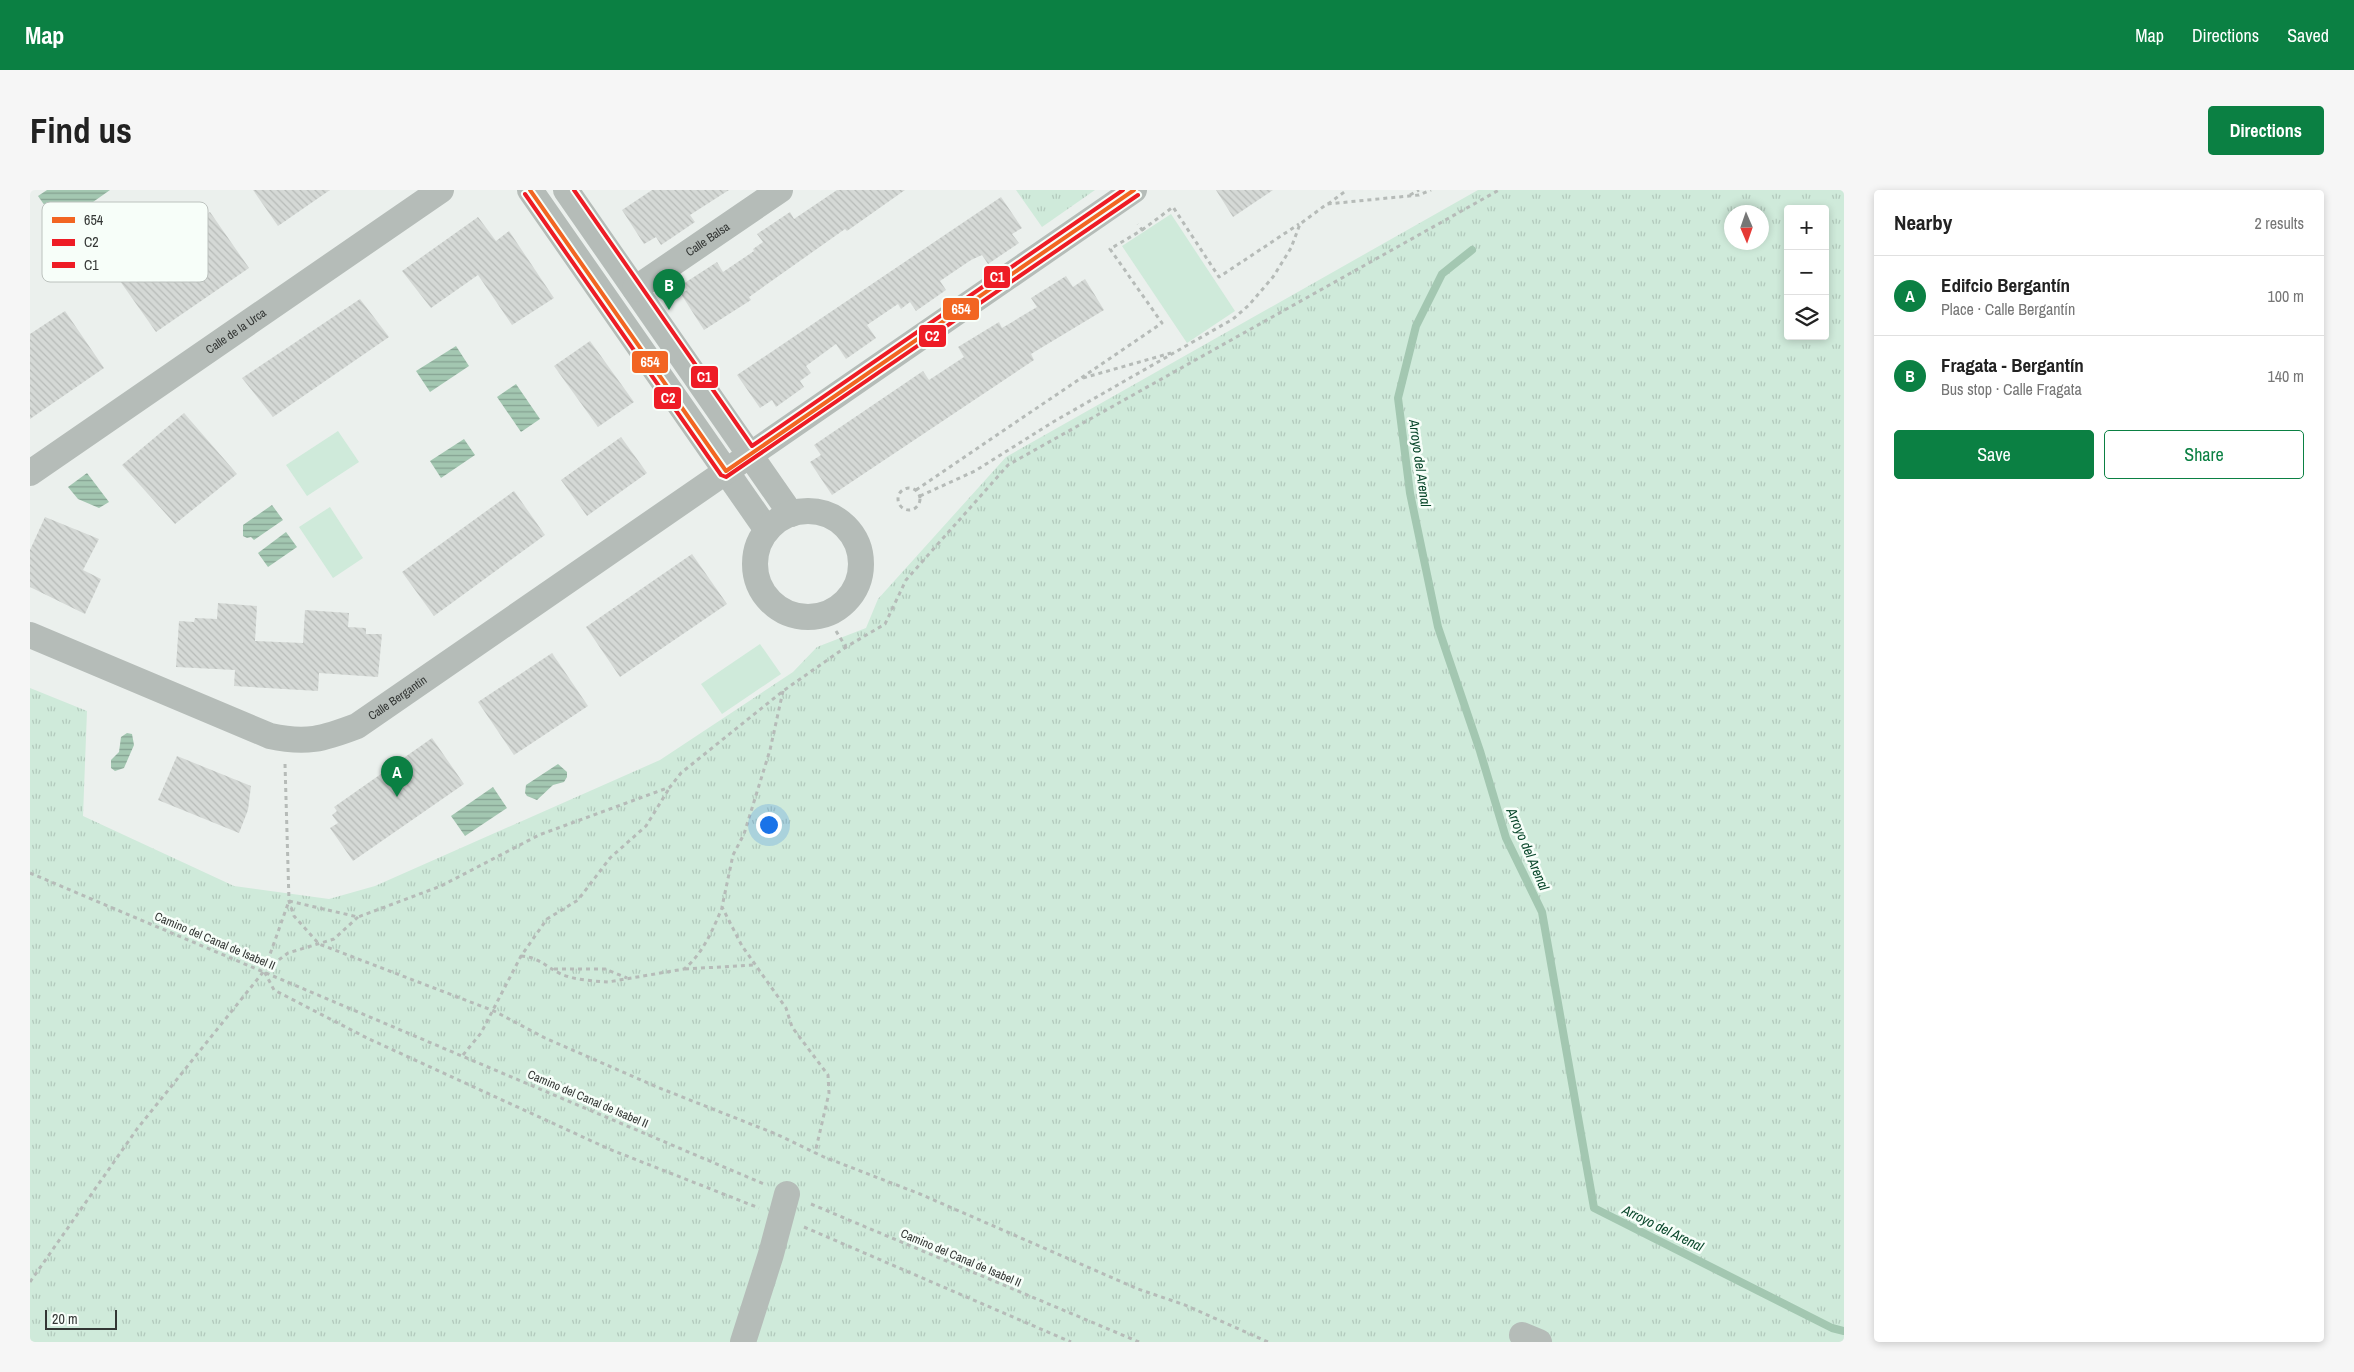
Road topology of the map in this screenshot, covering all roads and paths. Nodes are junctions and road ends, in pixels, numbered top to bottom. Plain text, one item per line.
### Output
1 (441, 190) edge
2 (530, 190) edge
3 (566, 190) edge
4 (780, 190) edge
5 (1134, 190) edge
6 (1348, 190) edge
7 (1419, 190) edge
8 (1431, 190) edge
9 (1499, 190) edge
10 (1407, 196) junction
11 (1327, 204) junction
12 (1138, 224) dead end
13 (1300, 224) junction
14 (1142, 230) junction
15 (635, 289) junction
16 (1177, 351) junction
17 (1080, 379) junction
18 (750, 455) junction
19 (726, 471) junction
20 (30, 473) edge
21 (916, 490) junction
22 (920, 496) junction
23 (791, 514) junction
24 (767, 530) junction
25 (836, 631) dead end
26 (30, 635) edge
27 (846, 647) junction
28 (783, 691) junction
29 (285, 764) dead end
30 (670, 787) junction
31 (30, 873) edge
32 (289, 901) junction
33 (722, 907) junction
34 (358, 917) junction
35 (320, 944) junction
36 (521, 956) junction
37 (754, 965) junction
38 (554, 969) junction
39 (684, 969) junction
40 (264, 971) junction
41 (627, 978) junction
42 (494, 1012) junction
43 (463, 1056) junction
44 (815, 1152) junction
45 (784, 1206) junction
46 (30, 1282) edge
47 (743, 1342) edge
48 (1071, 1342) edge
49 (1140, 1342) edge
50 (1268, 1342) edge

1 - 20 street, Calle de la Urca
2 - 19 street
3 - 15 street
4 - 15 street, Calle Balsa
5 - 18 street
6 - 11 path
7 - 10 path
8 - 10 path
9 - 27 path
10 - 11 path
11 - 13 path
12 - 14 path
13 - 14 path
13 - 16 path
14 - 17 path
15 - 18 street
16 - 17 path
16 - 22 path
17 - 21 path
18 - 19 street, Calle Bergantín
18 - 23 street
19 - 24 street
19 - 26 street, Calle Bergantín
21 - 22 path
21 - 22 path
23 - 24 street
23 - 24 street
25 - 27 path
27 - 28 path
28 - 30 path
28 - 33 path
29 - 32 path
30 - 34 path
30 - 36 path
31 - 40 path, Camino del Canal de Isabel II
32 - 34 path
32 - 35 path
32 - 40 path
33 - 37 path
33 - 39 path
34 - 35 path
35 - 40 path
35 - 42 path
36 - 38 path
36 - 42 path
37 - 39 path
37 - 44 path
38 - 41 path
38 - 41 path
39 - 41 path
40 - 43 path, Camino del Canal de Isabel II
40 - 45 path
40 - 46 path
42 - 43 path
42 - 44 path
43 - 45 path, Camino del Canal de Isabel II
44 - 50 path
45 - 47 street
45 - 48 path
45 - 49 path, Camino del Canal de Isabel II

